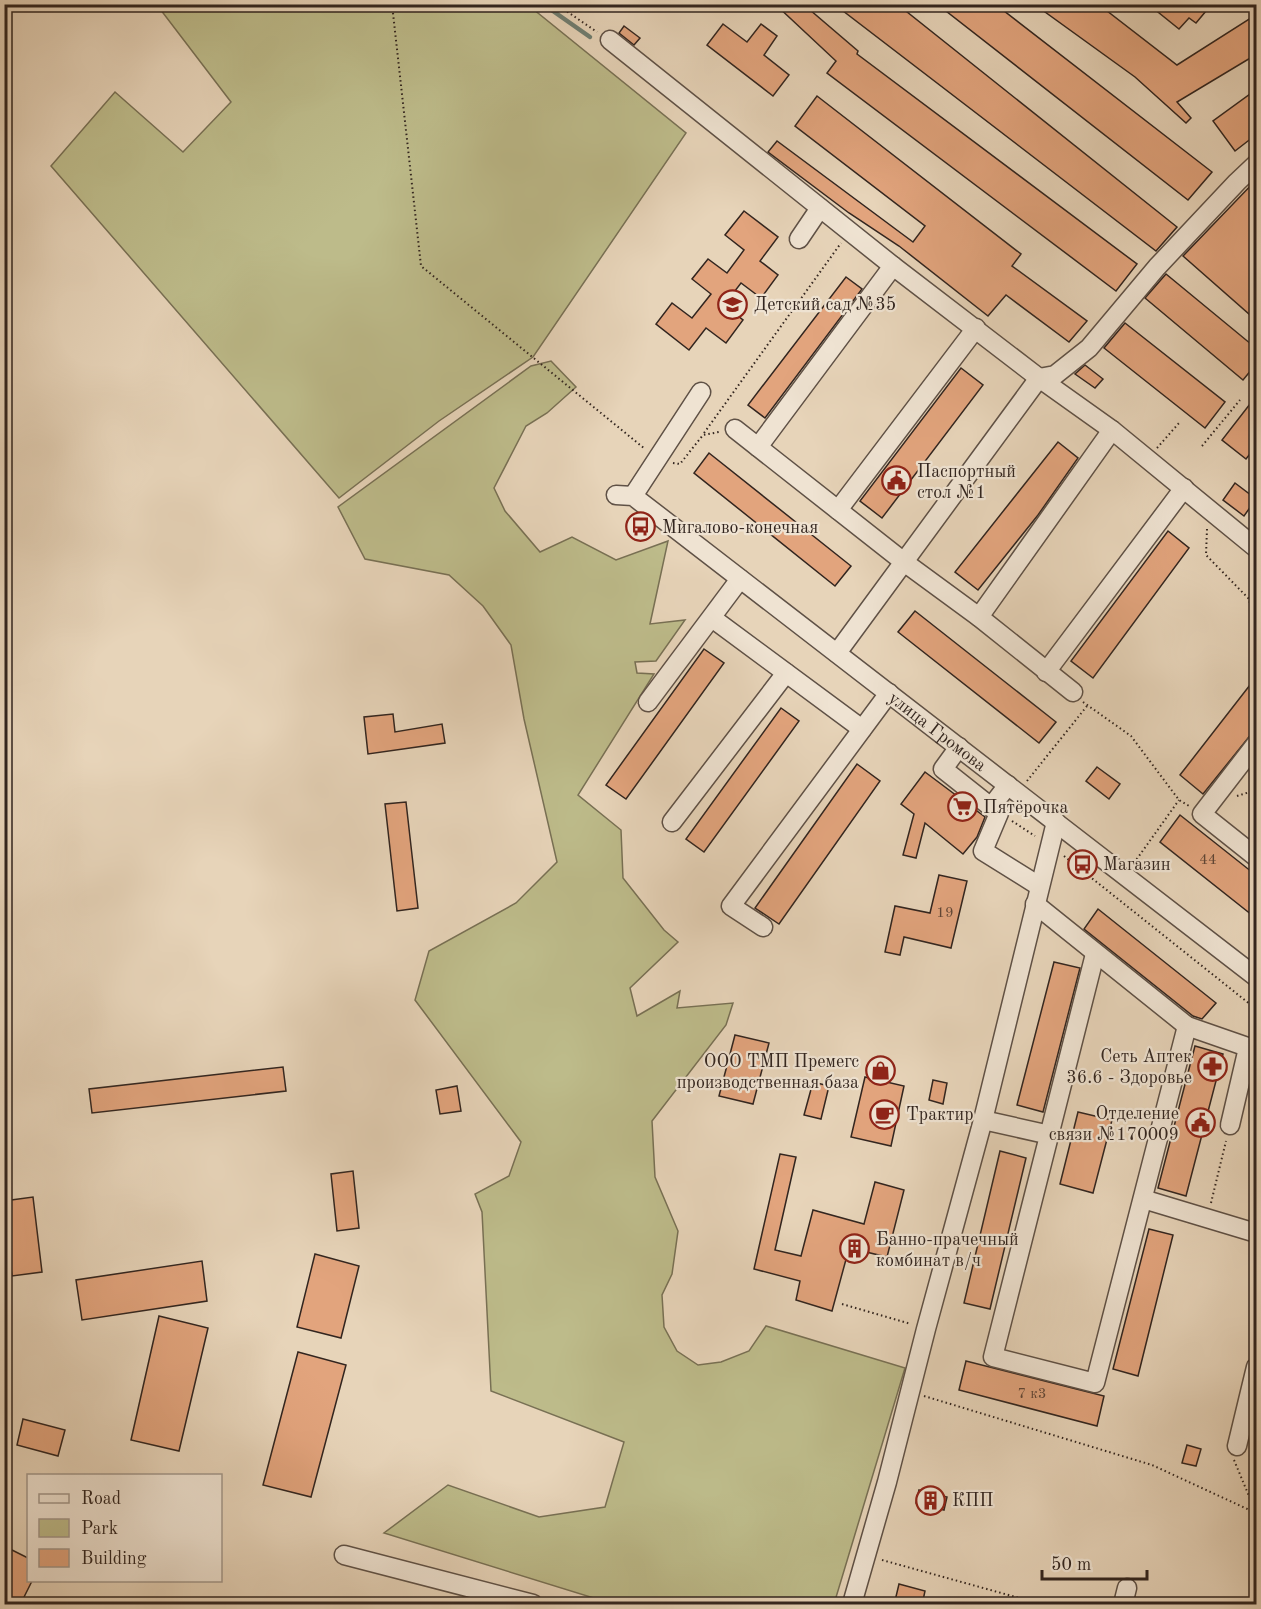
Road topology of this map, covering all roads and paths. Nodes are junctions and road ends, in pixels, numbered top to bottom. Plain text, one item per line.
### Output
1 (392, 4) edge
2 (556, 4) edge
3 (610, 40) joint
4 (1257, 164) edge
5 (820, 208) junction
6 (849, 231) junction
7 (799, 239) dead end
8 (893, 266) junction
9 (976, 328) junction
10 (1039, 378) junction
11 (701, 392) dead end
12 (1240, 400) dead end
13 (1179, 423) dead end
14 (735, 429) joint
15 (1112, 430) junction
16 (703, 435) junction
17 (1202, 446) dead end
18 (759, 447) junction
19 (657, 459) junction
20 (1148, 459) junction
21 (1184, 488) junction
22 (1208, 508) junction
23 (838, 510) junction
24 (1256, 548) edge
25 (904, 562) junction
26 (740, 579) junction
27 (979, 617) junction
28 (712, 618) junction
29 (1257, 635) edge
30 (837, 654) junction
31 (1046, 672) junction
32 (786, 673) junction
33 (1073, 692) joint
34 (889, 693) junction
35 (648, 702) dead end
36 (1087, 706) junction
37 (862, 729) junction
38 (1257, 744) edge
39 (958, 747) junction
40 (1013, 789) junction
41 (1179, 800) junction
42 (995, 810) junction
43 (1202, 814) junction
44 (672, 822) dead end
45 (1056, 822) junction
46 (1050, 845) junction
47 (1257, 857) edge
48 (1125, 876) junction
49 (1039, 886) junction
50 (1035, 904) junction
51 (764, 927) dead end
52 (1095, 954) junction
53 (1257, 977) edge
54 (1257, 1009) edge
55 (1187, 1026) junction
56 (1252, 1049) edge
57 (983, 1120) junction
58 (1230, 1125) joint
59 (1050, 1135) junction
60 (1143, 1199) junction
61 (1208, 1217) junction
62 (1257, 1233) edge
63 (842, 1304) dead end
64 (926, 1329) junction
65 (1257, 1367) edge
66 (910, 1391) junction
67 (1237, 1446) joint
68 (1256, 1514) edge
69 (344, 1555) dead end
70 (865, 1556) junction
71 (533, 1605) edge
72 (852, 1605) edge
73 (1041, 1605) edge

1 - 19 path
2 - 3 path
3 - 5 street
4 - 10 street
5 - 6 street
5 - 7 street
6 - 8 street
6 - 16 path
8 - 9 street
8 - 18 street
9 - 10 street
9 - 23 street
10 - 15 street
10 - 25 street
11 - 19 street
12 - 17 path
13 - 20 path
14 - 16 path
14 - 18 street
15 - 20 street
15 - 27 street
16 - 19 path
18 - 23 street
19 - 26 street, улица Громова
20 - 21 street
21 - 22 street
21 - 31 street
22 - 24 street
22 - 29 path
23 - 25 street
25 - 27 street
25 - 30 street
26 - 28 street
26 - 30 street, улица Громова
27 - 31 street
28 - 32 street
28 - 35 street
30 - 34 street, улица Громова
31 - 33 street
32 - 37 street
32 - 44 street
33 - 36 path
34 - 37 street
34 - 39 street, улица Громова
36 - 40 path
36 - 41 path
37 - 51 street
38 - 43 street
39 - 40 street, улица Громова
39 - 42 street
40 - 42 street
40 - 45 street, улица Громова
41 - 43 path
41 - 48 path
42 - 46 path
42 - 49 street
43 - 47 street
45 - 46 street
45 - 48 street, улица Громова
46 - 49 street
46 - 54 path
48 - 53 street, улица Громова
49 - 50 street
50 - 52 street
50 - 57 street
52 - 55 street
52 - 59 street
55 - 56 street
55 - 60 street
56 - 58 street
57 - 59 street
57 - 64 street
58 - 61 path
59 - 60 street
60 - 61 street
61 - 62 street
63 - 64 path
64 - 66 street
65 - 67 street
66 - 68 path
66 - 70 street
67 - 68 path
69 - 71 street
70 - 72 street
70 - 73 path

